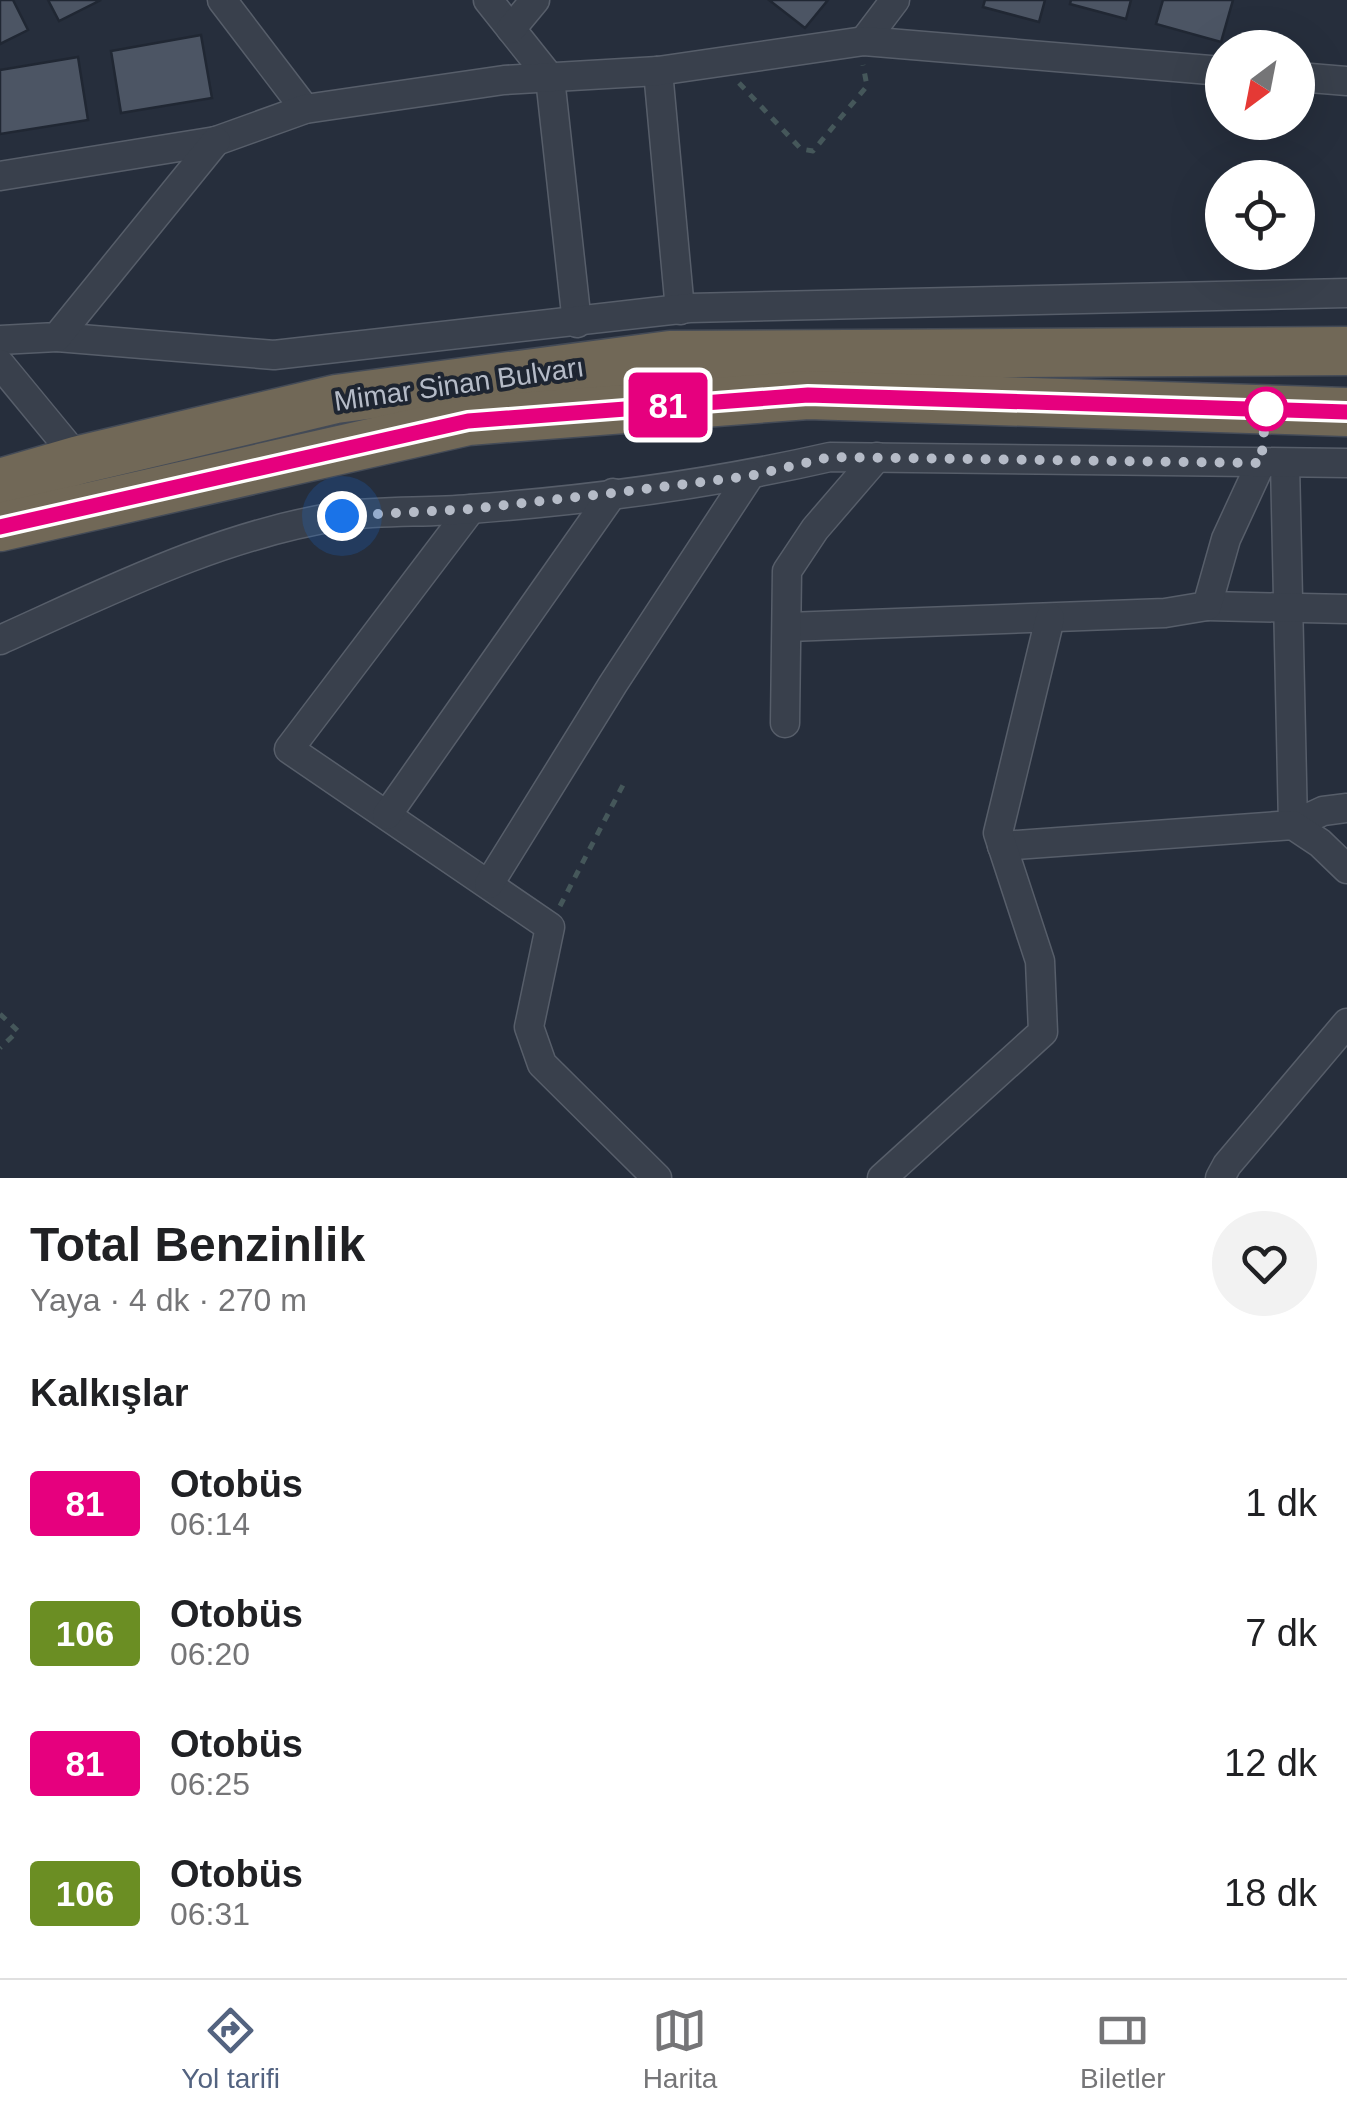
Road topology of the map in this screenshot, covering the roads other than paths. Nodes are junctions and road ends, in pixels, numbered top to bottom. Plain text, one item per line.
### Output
1 (222, 0) edge
2 (488, 0) edge
3 (535, 0) edge
4 (894, 0) edge
5 (511, 29) junction
6 (864, 41) junction
7 (1205, 70) edge
8 (658, 72) junction
9 (550, 78) junction
10 (1315, 78) edge
11 (1347, 81) edge
12 (305, 109) junction
13 (216, 141) junction
14 (0, 176) edge
15 (1347, 293) edge
16 (680, 310) junction
17 (577, 323) junction
18 (57, 337) junction
19 (0, 340) edge
20 (1347, 351) edge
21 (0, 364) edge
22 (1347, 412) edge
23 (877, 457) junction
24 (79, 460) junction
25 (1347, 462) edge
26 (1273, 463) junction
27 (750, 476) junction
28 (0, 484) edge
29 (613, 493) junction
30 (471, 509) junction
31 (0, 528) edge
32 (1207, 606) junction
33 (1347, 608) edge
34 (1288, 609) junction
35 (1050, 618) junction
36 (788, 627) junction
37 (0, 640) edge
38 (785, 724) dead end
39 (1347, 808) edge
40 (387, 815) junction
41 (1293, 824) junction
42 (1002, 846) junction
43 (1347, 869) edge
44 (489, 884) junction
45 (1347, 1024) edge
46 (657, 1178) edge
47 (882, 1178) edge
48 (1220, 1178) edge

1 - 12 street
2 - 5 street
3 - 5 street
4 - 6 street
5 - 9 street
6 - 7 street
6 - 8 street
8 - 9 street
8 - 16 street
9 - 12 street
9 - 17 street
10 - 11 street
12 - 13 street
13 - 14 street
13 - 18 street
15 - 16 street
16 - 17 street
17 - 18 street
18 - 19 street
20 - 24 highway, Mimar Sinan Bulvarı
21 - 24 street
22 - 31 highway
23 - 26 street
23 - 27 street
23 - 36 street
24 - 28 highway, Mimar Sinan Bulvarı
25 - 26 street
26 - 32 street
26 - 34 street
27 - 29 street
27 - 44 street
29 - 30 street
29 - 40 street
30 - 37 street
30 - 40 street
32 - 34 street
32 - 35 street
33 - 34 street
34 - 41 street
35 - 36 street
35 - 42 street
36 - 38 street
39 - 41 street
40 - 44 street
41 - 42 street
41 - 43 street
42 - 47 street
44 - 46 street
45 - 48 street

